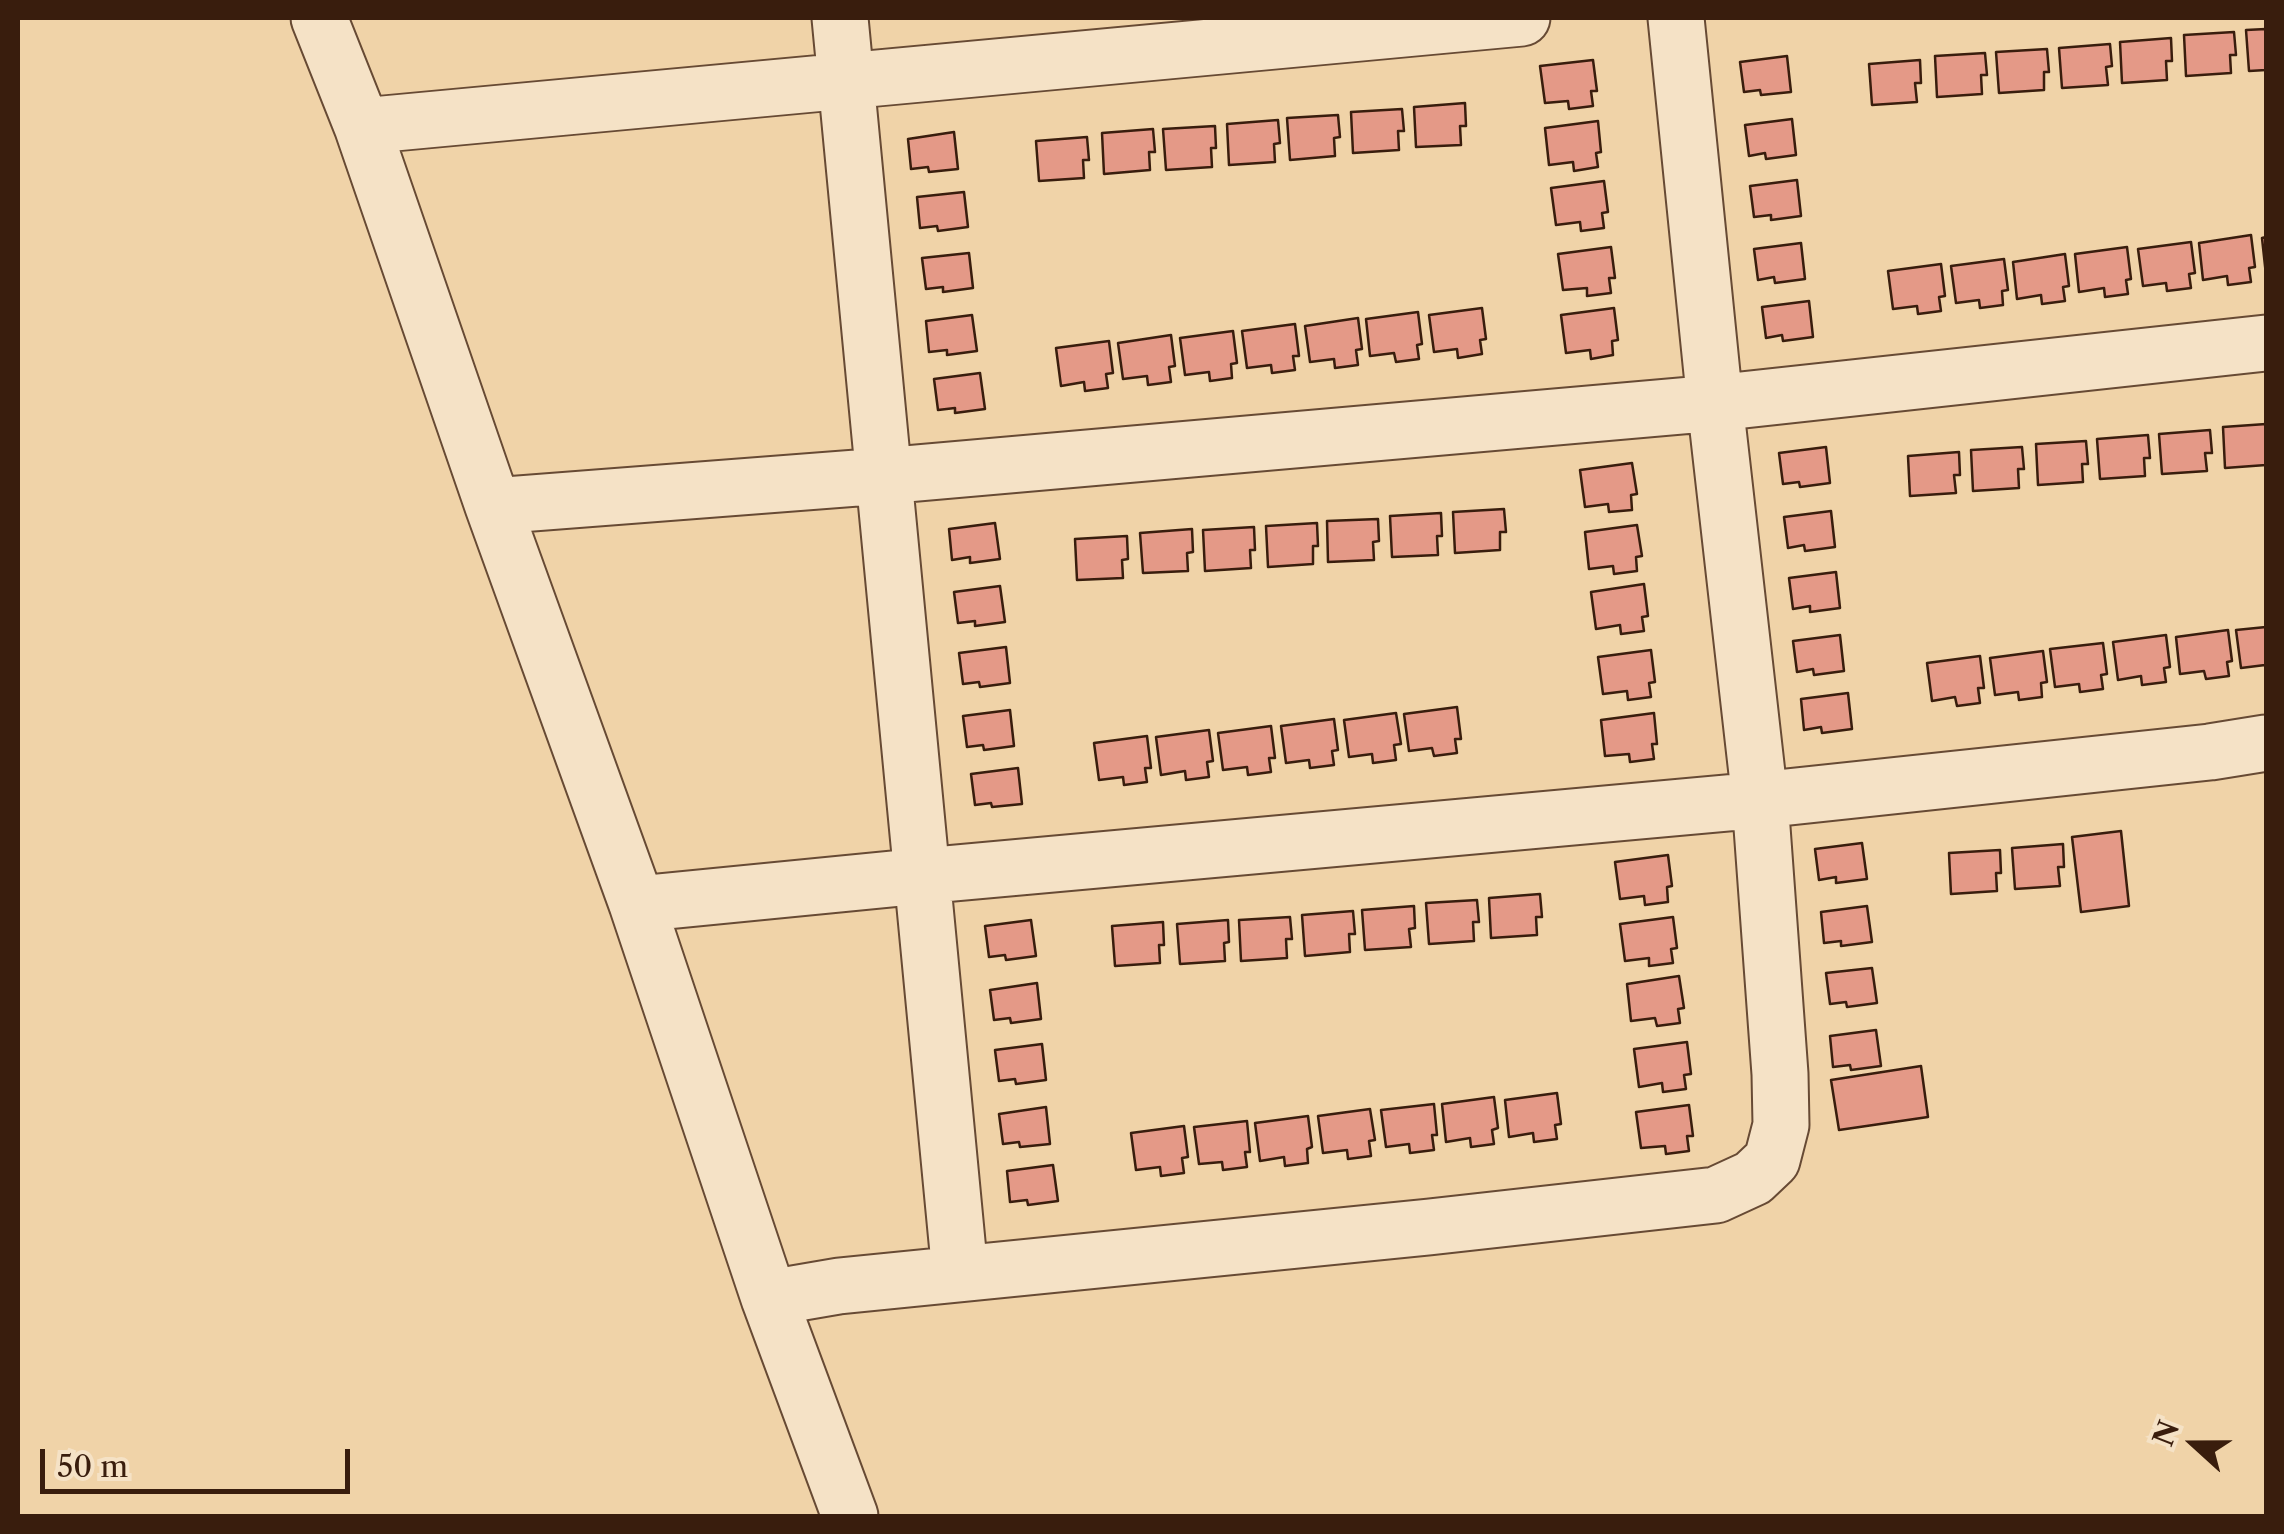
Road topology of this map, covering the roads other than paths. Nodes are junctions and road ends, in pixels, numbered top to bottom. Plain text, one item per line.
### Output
1 (319, 18) edge
2 (840, 18) edge
3 (1522, 18) edge
4 (1676, 18) edge
5 (846, 82) junction
6 (362, 126) junction
7 (2266, 343) edge
8 (1714, 403) junction
9 (884, 476) junction
10 (493, 506) junction
11 (2266, 742) edge
12 (1760, 800) junction
13 (922, 876) junction
14 (637, 904) junction
15 (960, 1273) junction
16 (769, 1298) junction
17 (850, 1516) edge

1 - 6 street
2 - 5 street
3 - 5 street
4 - 8 street
5 - 6 street
5 - 9 street
6 - 10 street
7 - 8 street
8 - 9 street
8 - 12 street
9 - 10 street
9 - 13 street
10 - 14 street
11 - 12 street
12 - 13 street
12 - 15 street
13 - 14 street
13 - 15 street
14 - 16 street
15 - 16 street
16 - 17 street

